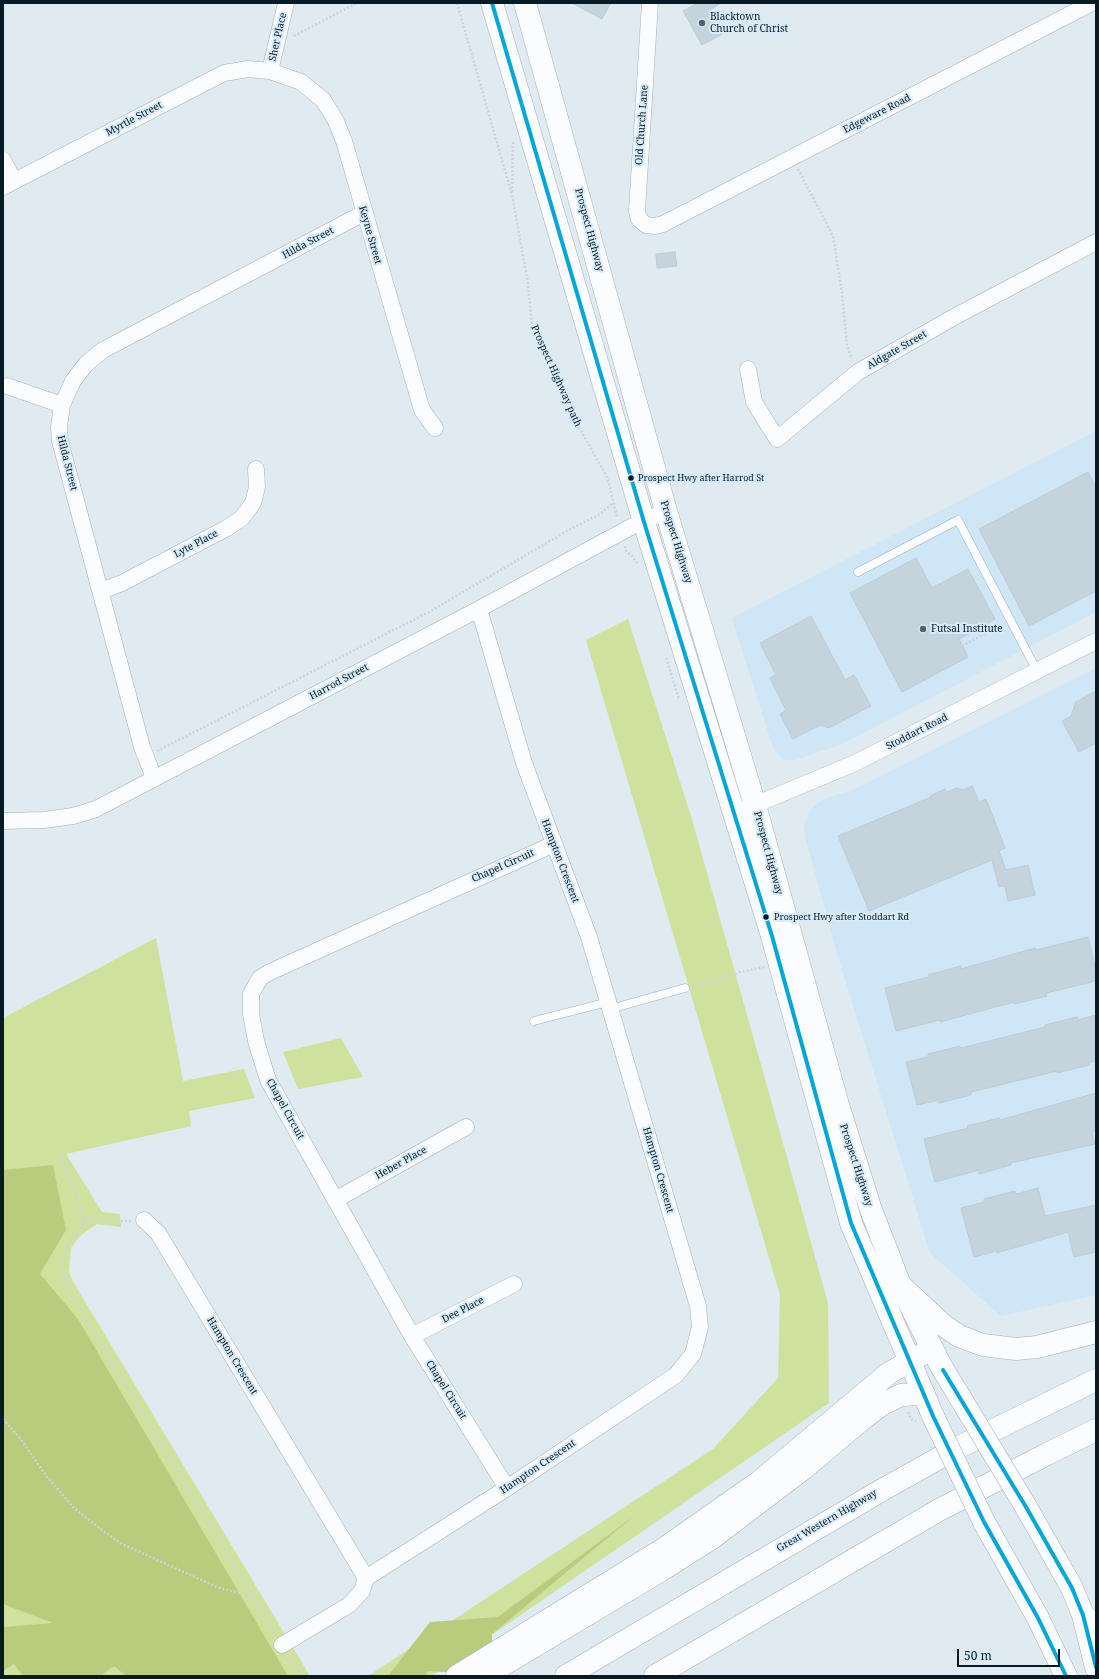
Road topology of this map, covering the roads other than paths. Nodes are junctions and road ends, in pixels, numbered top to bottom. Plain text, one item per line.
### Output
1 (286, 3) edge
2 (492, 3) edge
3 (525, 3) edge
4 (650, 3) edge
5 (1092, 3) edge
6 (270, 71) junction
7 (3, 160) edge
8 (9, 184) edge
9 (364, 213) junction
10 (663, 224) joint
11 (1096, 242) edge
12 (748, 369) dead end
13 (7, 386) dead end
14 (62, 405) junction
15 (435, 428) dead end
16 (256, 469) dead end
17 (666, 511) junction
18 (644, 522) junction
19 (858, 572) dead end
20 (101, 591) junction
21 (479, 609) junction
22 (1096, 641) edge
23 (1037, 671) junction
24 (154, 778) junction
25 (755, 805) junction
26 (734, 814) junction
27 (3, 821) edge
28 (554, 844) junction
29 (685, 988) road end
30 (609, 1006) junction
31 (534, 1021) dead end
32 (466, 1127) dead end
33 (335, 1200) junction
34 (144, 1220) road end
35 (514, 1284) dead end
36 (900, 1285) junction
37 (1096, 1332) edge
38 (412, 1336) junction
39 (932, 1349) junction
40 (909, 1360) junction
41 (1096, 1380) edge
42 (924, 1394) junction
43 (1096, 1430) edge
44 (507, 1488) junction
45 (366, 1578) junction
46 (1090, 1620) edge
47 (282, 1645) road end
48 (1096, 1668) edge
49 (457, 1676) edge
50 (484, 1676) edge
51 (566, 1676) edge
52 (655, 1676) edge
53 (1066, 1676) edge

1 - 6 street, Sher Place
2 - 18 main road, Prospect Highway
3 - 17 main road, Prospect Highway
4 - 10 street, Old Church Lane
5 - 10 street, Edgeware Road
6 - 8 street, Myrtle Street
6 - 9 street, Keyne Street
7 - 8 street
9 - 14 street, Hilda Street
9 - 15 street, Keyne Street
11 - 12 street, Aldgate Street
13 - 14 street
14 - 20 street, Hilda Street
16 - 20 street, Lyte Place
17 - 18 street, Harrod Street
17 - 25 main road, Prospect Highway
18 - 21 street, Harrod Street
18 - 26 main road, Prospect Highway
19 - 23 lane
20 - 24 street, Hilda Street
21 - 24 street, Harrod Street
21 - 28 street, Hampton Crescent
22 - 23 street, Stoddart Road
23 - 25 street, Stoddart Road
24 - 27 street, Harrod Street
25 - 26 street, Stoddart Road
25 - 36 main road, Prospect Highway
26 - 40 main road, Prospect Highway
28 - 30 street, Hampton Crescent
28 - 33 street, Chapel Circuit
29 - 30 lane
30 - 31 lane
30 - 44 street, Hampton Crescent
32 - 33 street, Heber Place
33 - 38 street, Chapel Circuit
34 - 45 street, Hampton Crescent
35 - 38 street, Dee Place
36 - 37 main road
36 - 39 main road, Prospect Highway
38 - 44 street, Chapel Circuit
39 - 40 main road
39 - 46 main road, Prospect Highway, bridge
40 - 42 main road, Prospect Highway
40 - 49 main road
41 - 51 main road, Great Western Highway
42 - 50 main road
42 - 53 main road, Prospect Highway, bridge
43 - 52 main road
44 - 45 street, Hampton Crescent
45 - 47 street
46 - 48 main road, Prospect Highway

